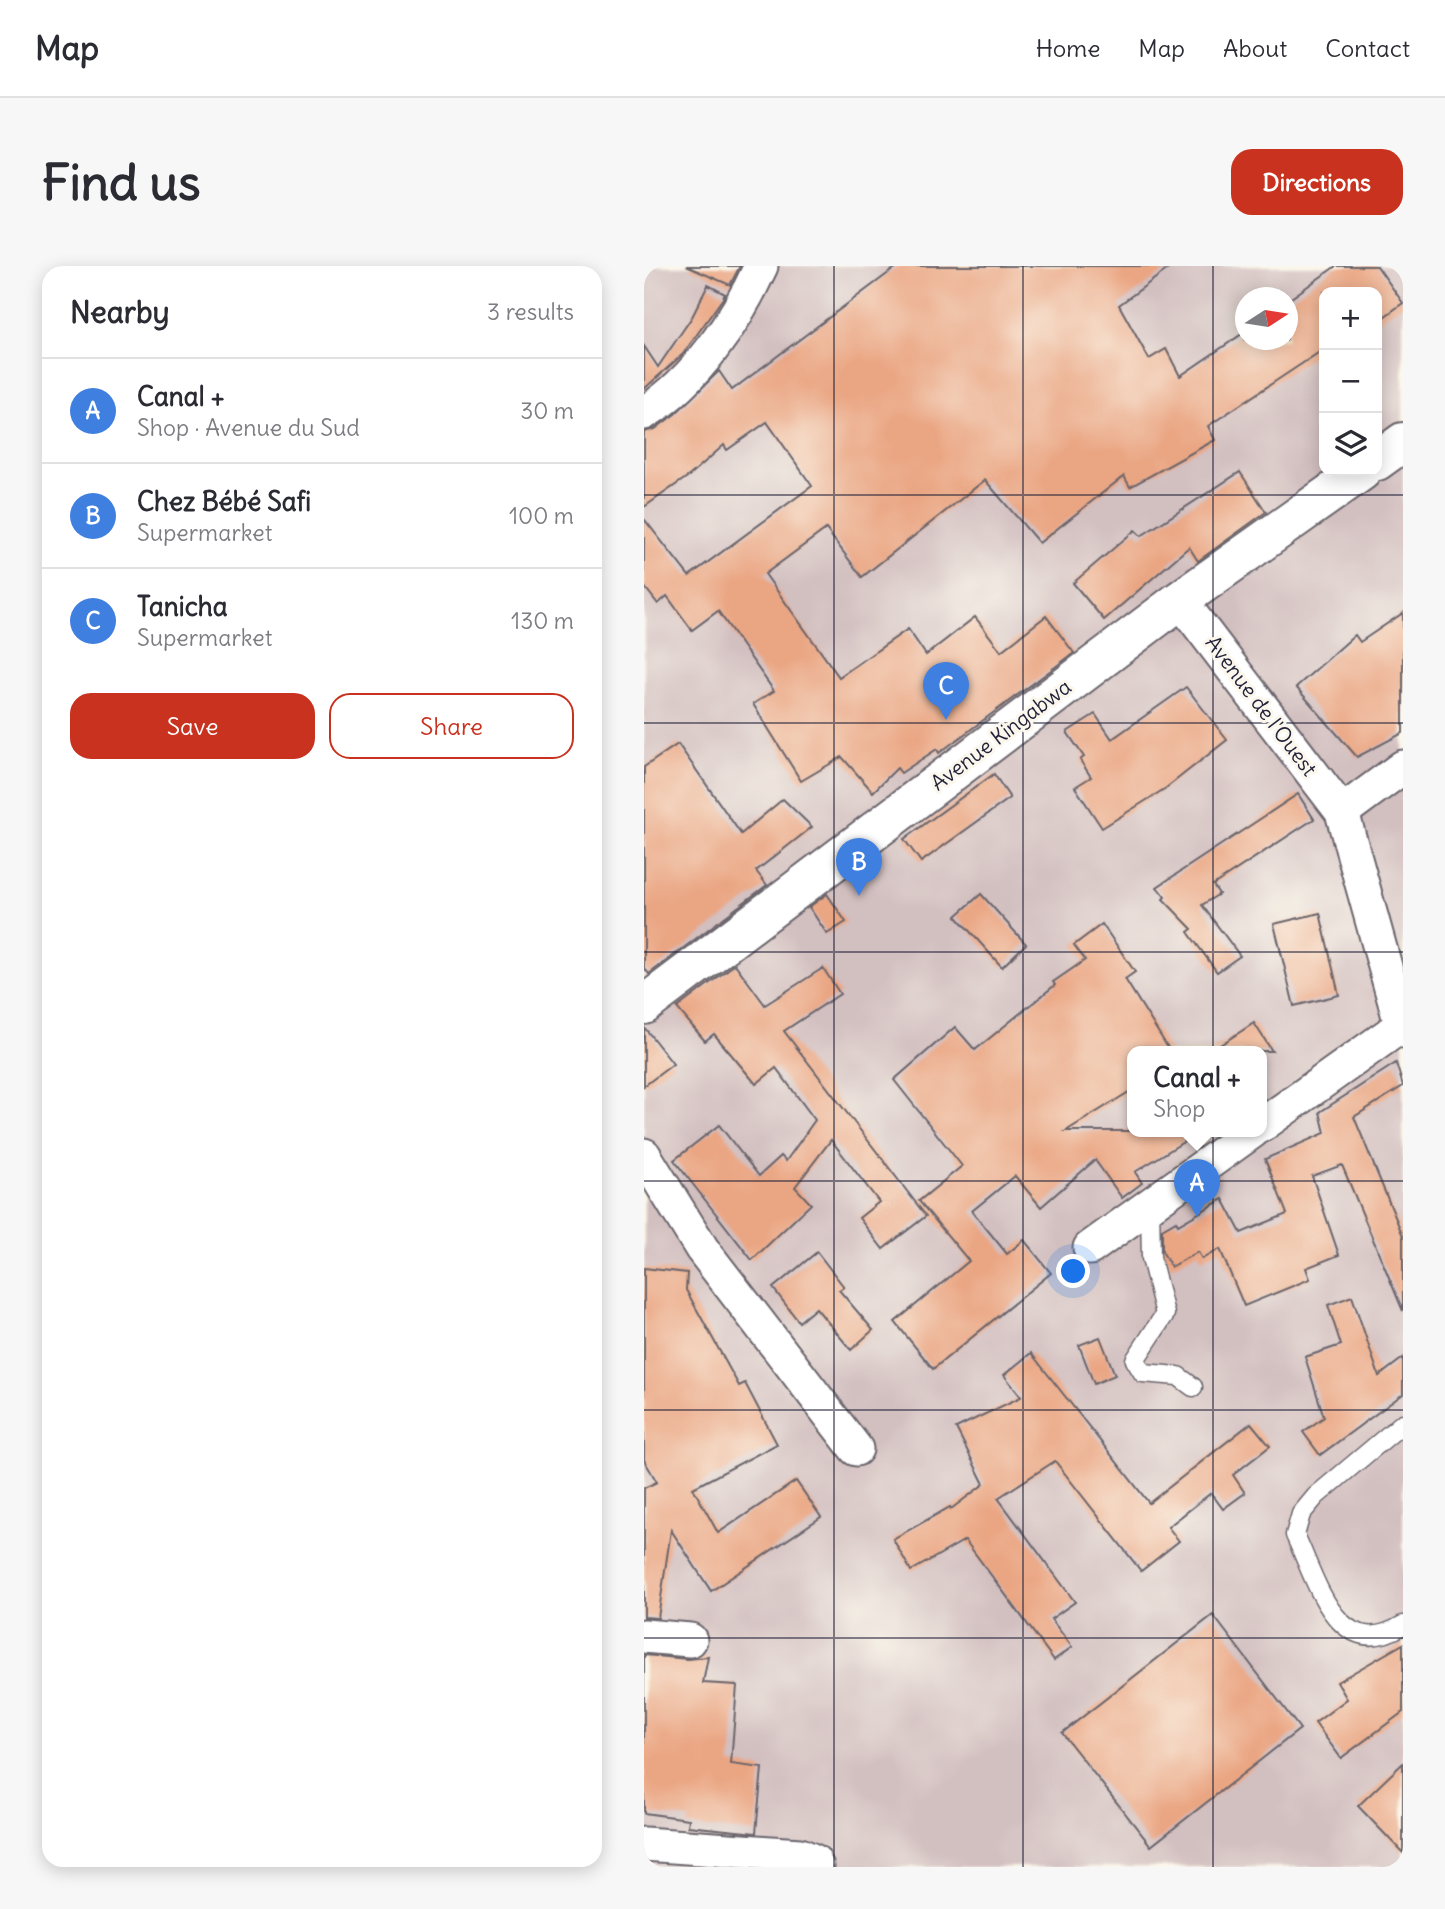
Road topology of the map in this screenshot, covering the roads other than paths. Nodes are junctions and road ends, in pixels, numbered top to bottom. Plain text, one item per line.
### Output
1 (761, 266) edge
2 (644, 413) edge
3 (1403, 442) edge
4 (1382, 457) edge
5 (1355, 476) edge
6 (1180, 600) junction
7 (1403, 767) edge
8 (1342, 812) junction
9 (644, 1004) edge
10 (1402, 1028) edge
11 (1267, 1122) edge
12 (1245, 1137) edge
13 (644, 1155) edge
14 (1150, 1205) junction
15 (1090, 1248) dead end
16 (1193, 1387) dead end
17 (1403, 1423) edge
18 (856, 1449) dead end
19 (1403, 1625) edge
20 (644, 1636) edge
21 (690, 1640) dead end
22 (644, 1844) edge
23 (680, 1857) edge
24 (815, 1864) edge

1 - 2 street
3 - 4 street
5 - 6 street, Avenue Kingabwa
6 - 8 street, Avenue de l'Ouest
6 - 9 street, Avenue Kingabwa
7 - 8 street
8 - 10 street, Avenue de l'Ouest
10 - 11 street
12 - 14 street
13 - 18 street
14 - 15 street
14 - 16 lane
17 - 19 lane
20 - 21 street
22 - 23 street
23 - 24 street

